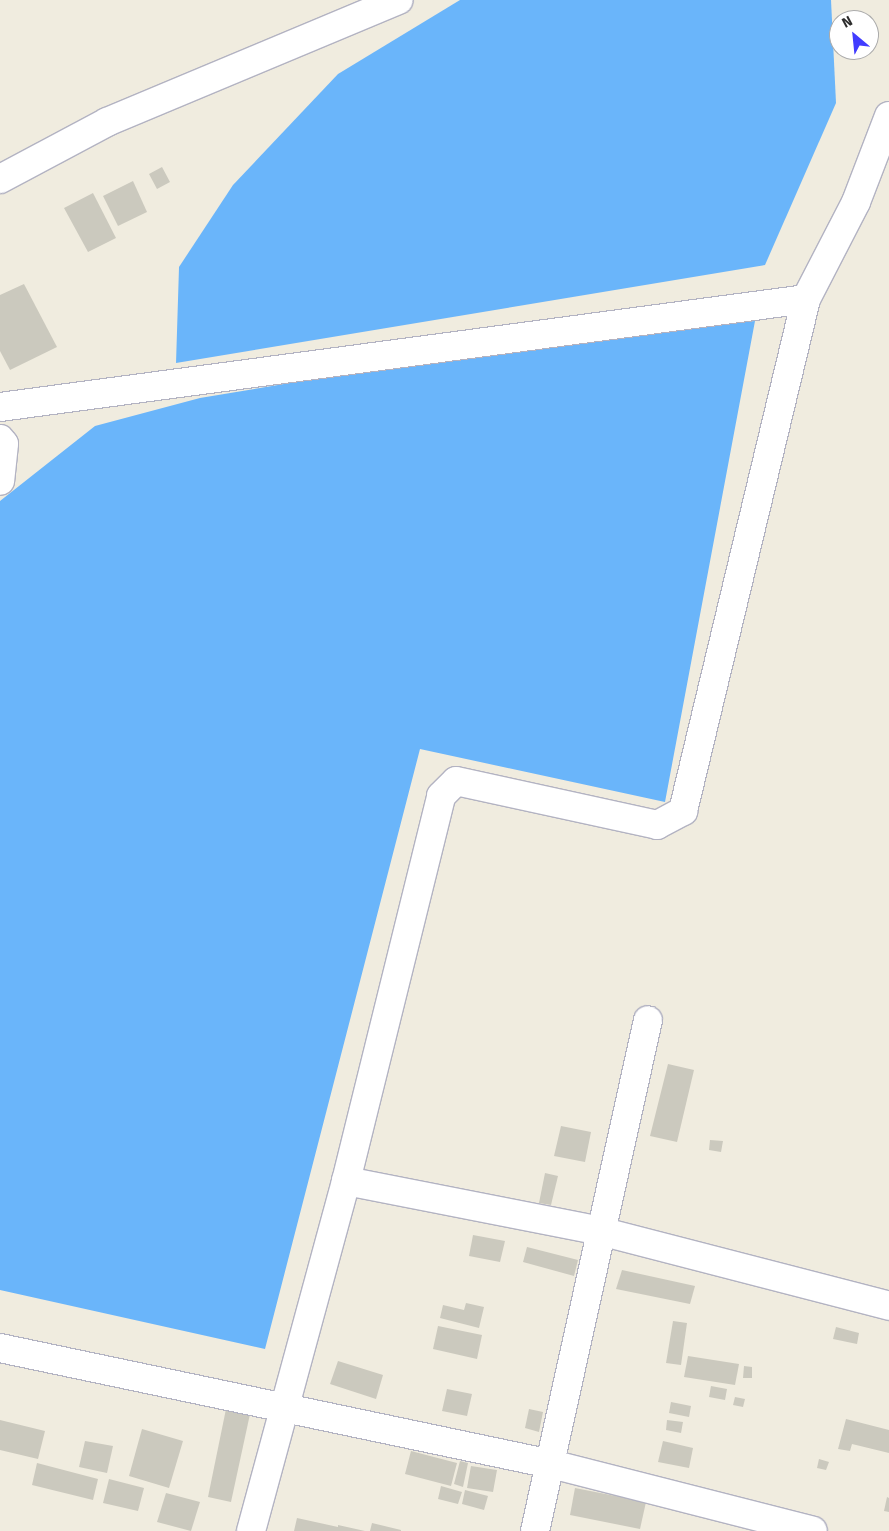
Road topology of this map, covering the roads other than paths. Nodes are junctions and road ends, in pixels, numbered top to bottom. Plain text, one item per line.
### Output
1 (398, 0) edge
2 (889, 116) edge
3 (0, 180) edge
4 (806, 299) junction
5 (0, 407) edge
6 (0, 439) edge
7 (0, 482) edge
8 (648, 1020) dead end
9 (346, 1181) junction
10 (600, 1231) junction
11 (889, 1306) edge
12 (0, 1348) edge
13 (286, 1409) junction
14 (551, 1464) junction
15 (251, 1531) edge
16 (535, 1531) edge
17 (813, 1531) edge

1 - 3 street
2 - 4 street
4 - 5 street
4 - 9 street
6 - 7 street
8 - 10 street
9 - 10 street
9 - 13 street
10 - 11 street
10 - 14 street
12 - 13 street
13 - 14 street
13 - 15 street
14 - 16 street
14 - 17 street

